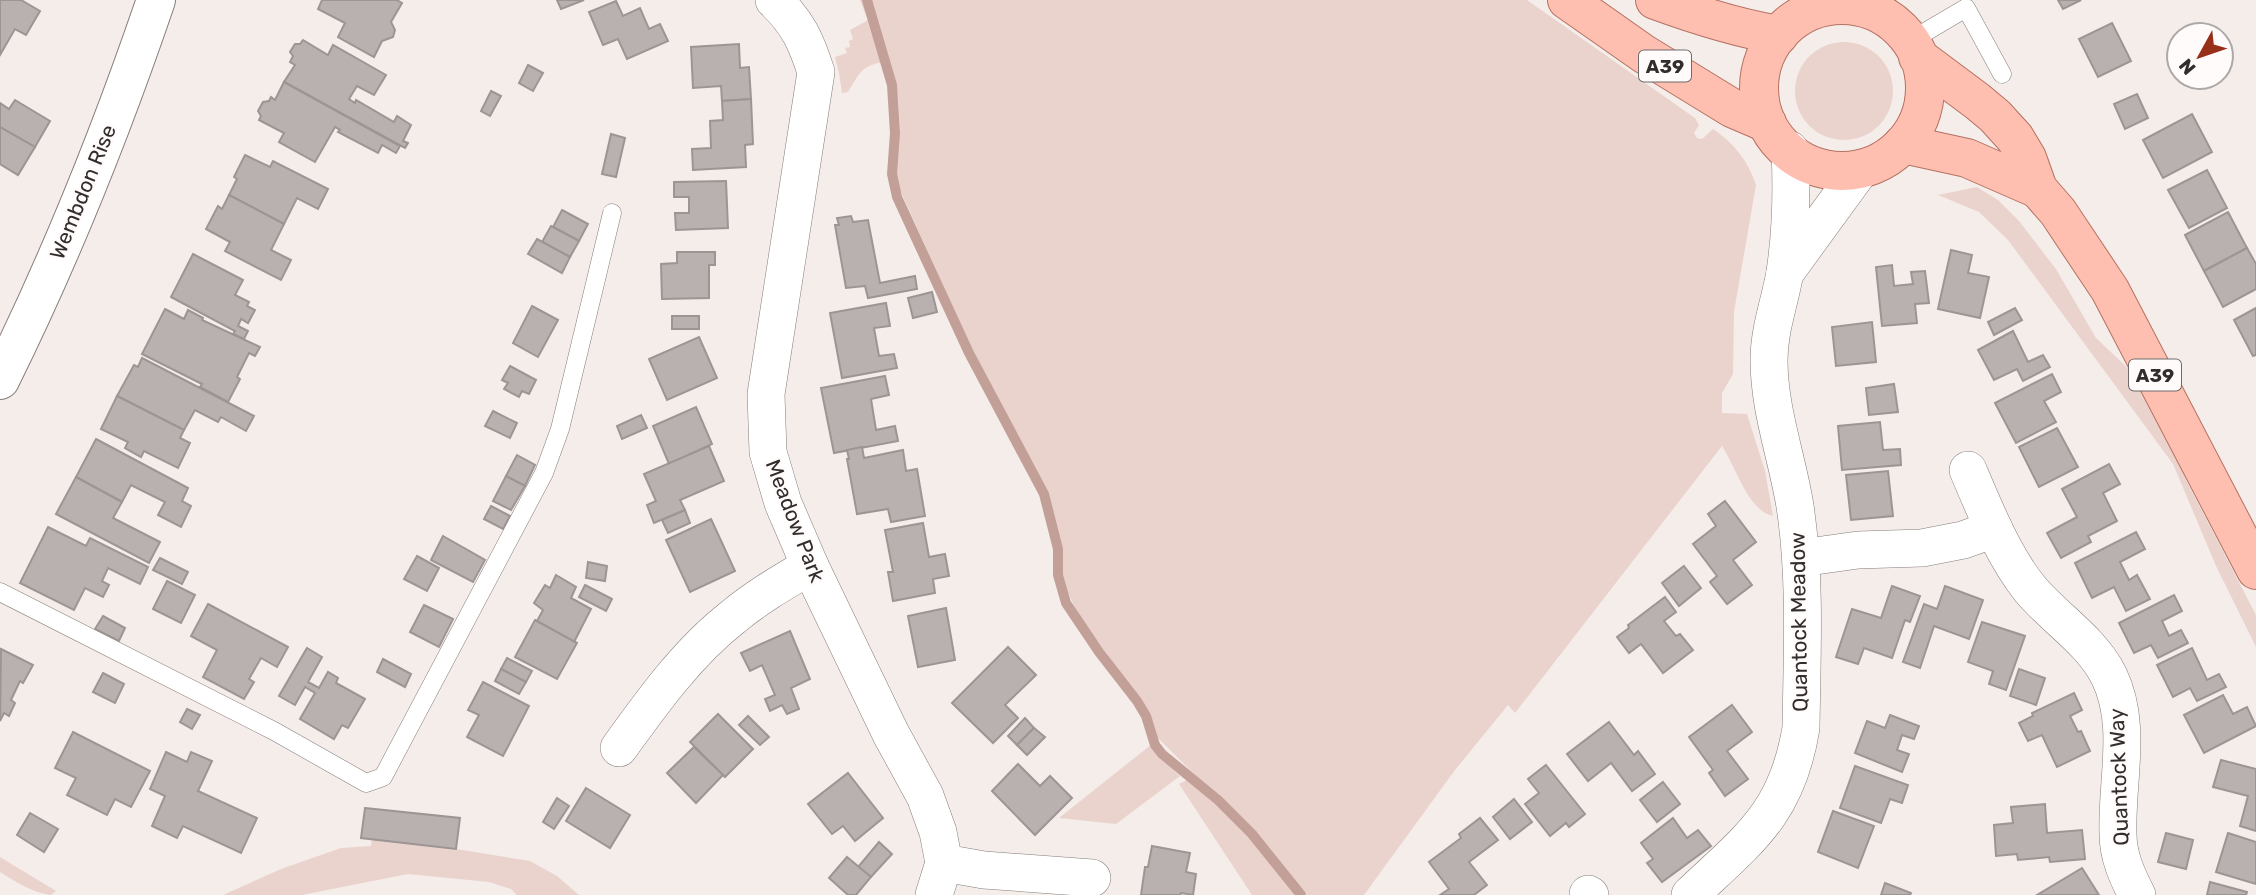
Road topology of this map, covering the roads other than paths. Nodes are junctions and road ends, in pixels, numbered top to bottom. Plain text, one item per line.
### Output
1 (156, 0) edge
2 (774, 0) edge
3 (1567, 0) edge
4 (1655, 0) edge
5 (1964, 4) edge
6 (1870, 6) edge
7 (1794, 16) edge
8 (1914, 49) junction
9 (2002, 74) dead end
10 (1779, 137) junction
11 (1903, 145) junction
12 (1860, 170) junction
13 (2038, 189) junction
14 (612, 213) dead end
15 (1785, 273) junction
16 (0, 380) edge
17 (1968, 471) dead end
18 (1994, 529) junction
19 (1801, 558) junction
20 (810, 566) junction
21 (2256, 570) edge
22 (0, 592) edge
23 (619, 748) dead end
24 (1092, 878) dead end
25 (939, 879) edge
26 (1690, 895) edge
27 (2137, 895) edge

1 - 16 main road, Wembdon Rise
2 - 20 street, Meadow Park
3 - 10 main road, A39
4 - 7 main road, A39
5 - 8 lane
5 - 9 lane
6 - 7 main road, A39
6 - 8 main road, A39
7 - 10 main road
8 - 11 main road, A39
8 - 13 main road, A39
10 - 12 main road, A39
10 - 15 street, Quantock Meadow
11 - 12 main road, A39
11 - 13 main road, A39
12 - 15 street, Quantock Meadow
13 - 21 main road, A39
14 - 22 lane
15 - 19 street, Quantock Meadow
17 - 18 street, Quantock Way
18 - 19 street
18 - 27 street, Quantock Way
19 - 26 street, Quantock Meadow
20 - 23 street
20 - 25 street, Meadow Park
24 - 25 street, Meadow Park

